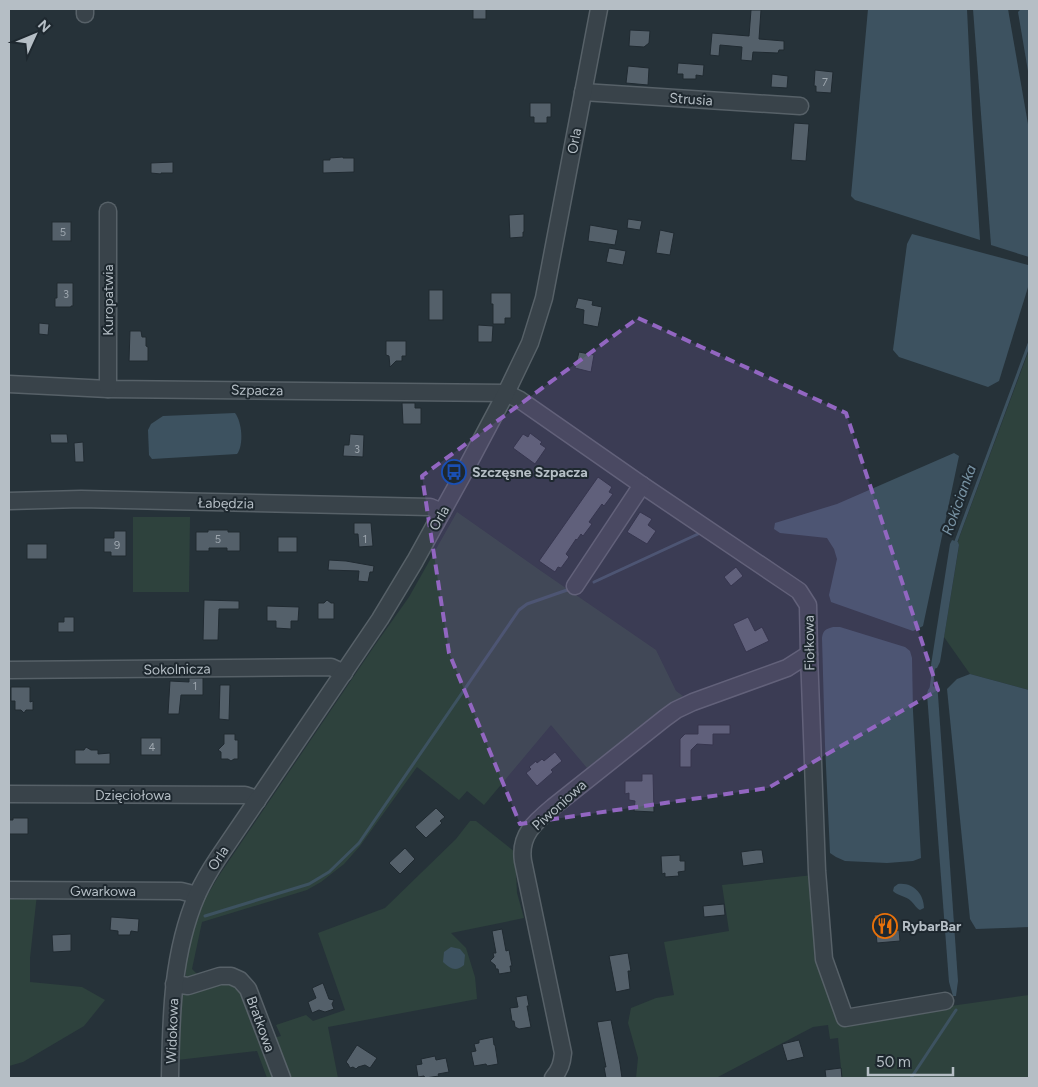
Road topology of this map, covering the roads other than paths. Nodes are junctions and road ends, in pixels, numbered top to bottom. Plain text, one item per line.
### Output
1 (599, 9) edge
2 (583, 92) junction
3 (800, 106) dead end
4 (108, 211) dead end
5 (9, 384) edge
6 (108, 389) junction
7 (506, 392) junction
8 (642, 485) junction
9 (9, 501) edge
10 (442, 512) junction
11 (575, 586) dead end
12 (809, 654) junction
13 (9, 670) edge
14 (344, 673) junction
15 (9, 794) edge
16 (257, 801) junction
17 (9, 890) edge
18 (197, 895) junction
19 (174, 984) junction
20 (945, 1002) dead end
21 (170, 1078) edge
22 (282, 1078) edge
23 (553, 1078) edge

1 - 2 street, Orla
2 - 3 street, Strusia
2 - 7 street, Orla
4 - 6 street, Kuropatwia
5 - 6 street, Szpacza
6 - 7 street, Szpacza
7 - 8 street, Fiołkowa
7 - 10 street, Orla
8 - 11 street
8 - 12 street, Fiołkowa
9 - 10 street, Łabędzia
10 - 14 street, Orla
12 - 20 street, Fiołkowa
12 - 23 street, Piwoniowa
13 - 14 street, Sokolnicza
14 - 16 street, Orla
15 - 16 street, Dzięciołowa
16 - 18 street, Orla
17 - 18 street, Gwarkowa
18 - 19 street, Orla
19 - 21 street, Widokowa
19 - 22 street, Bratkowa

